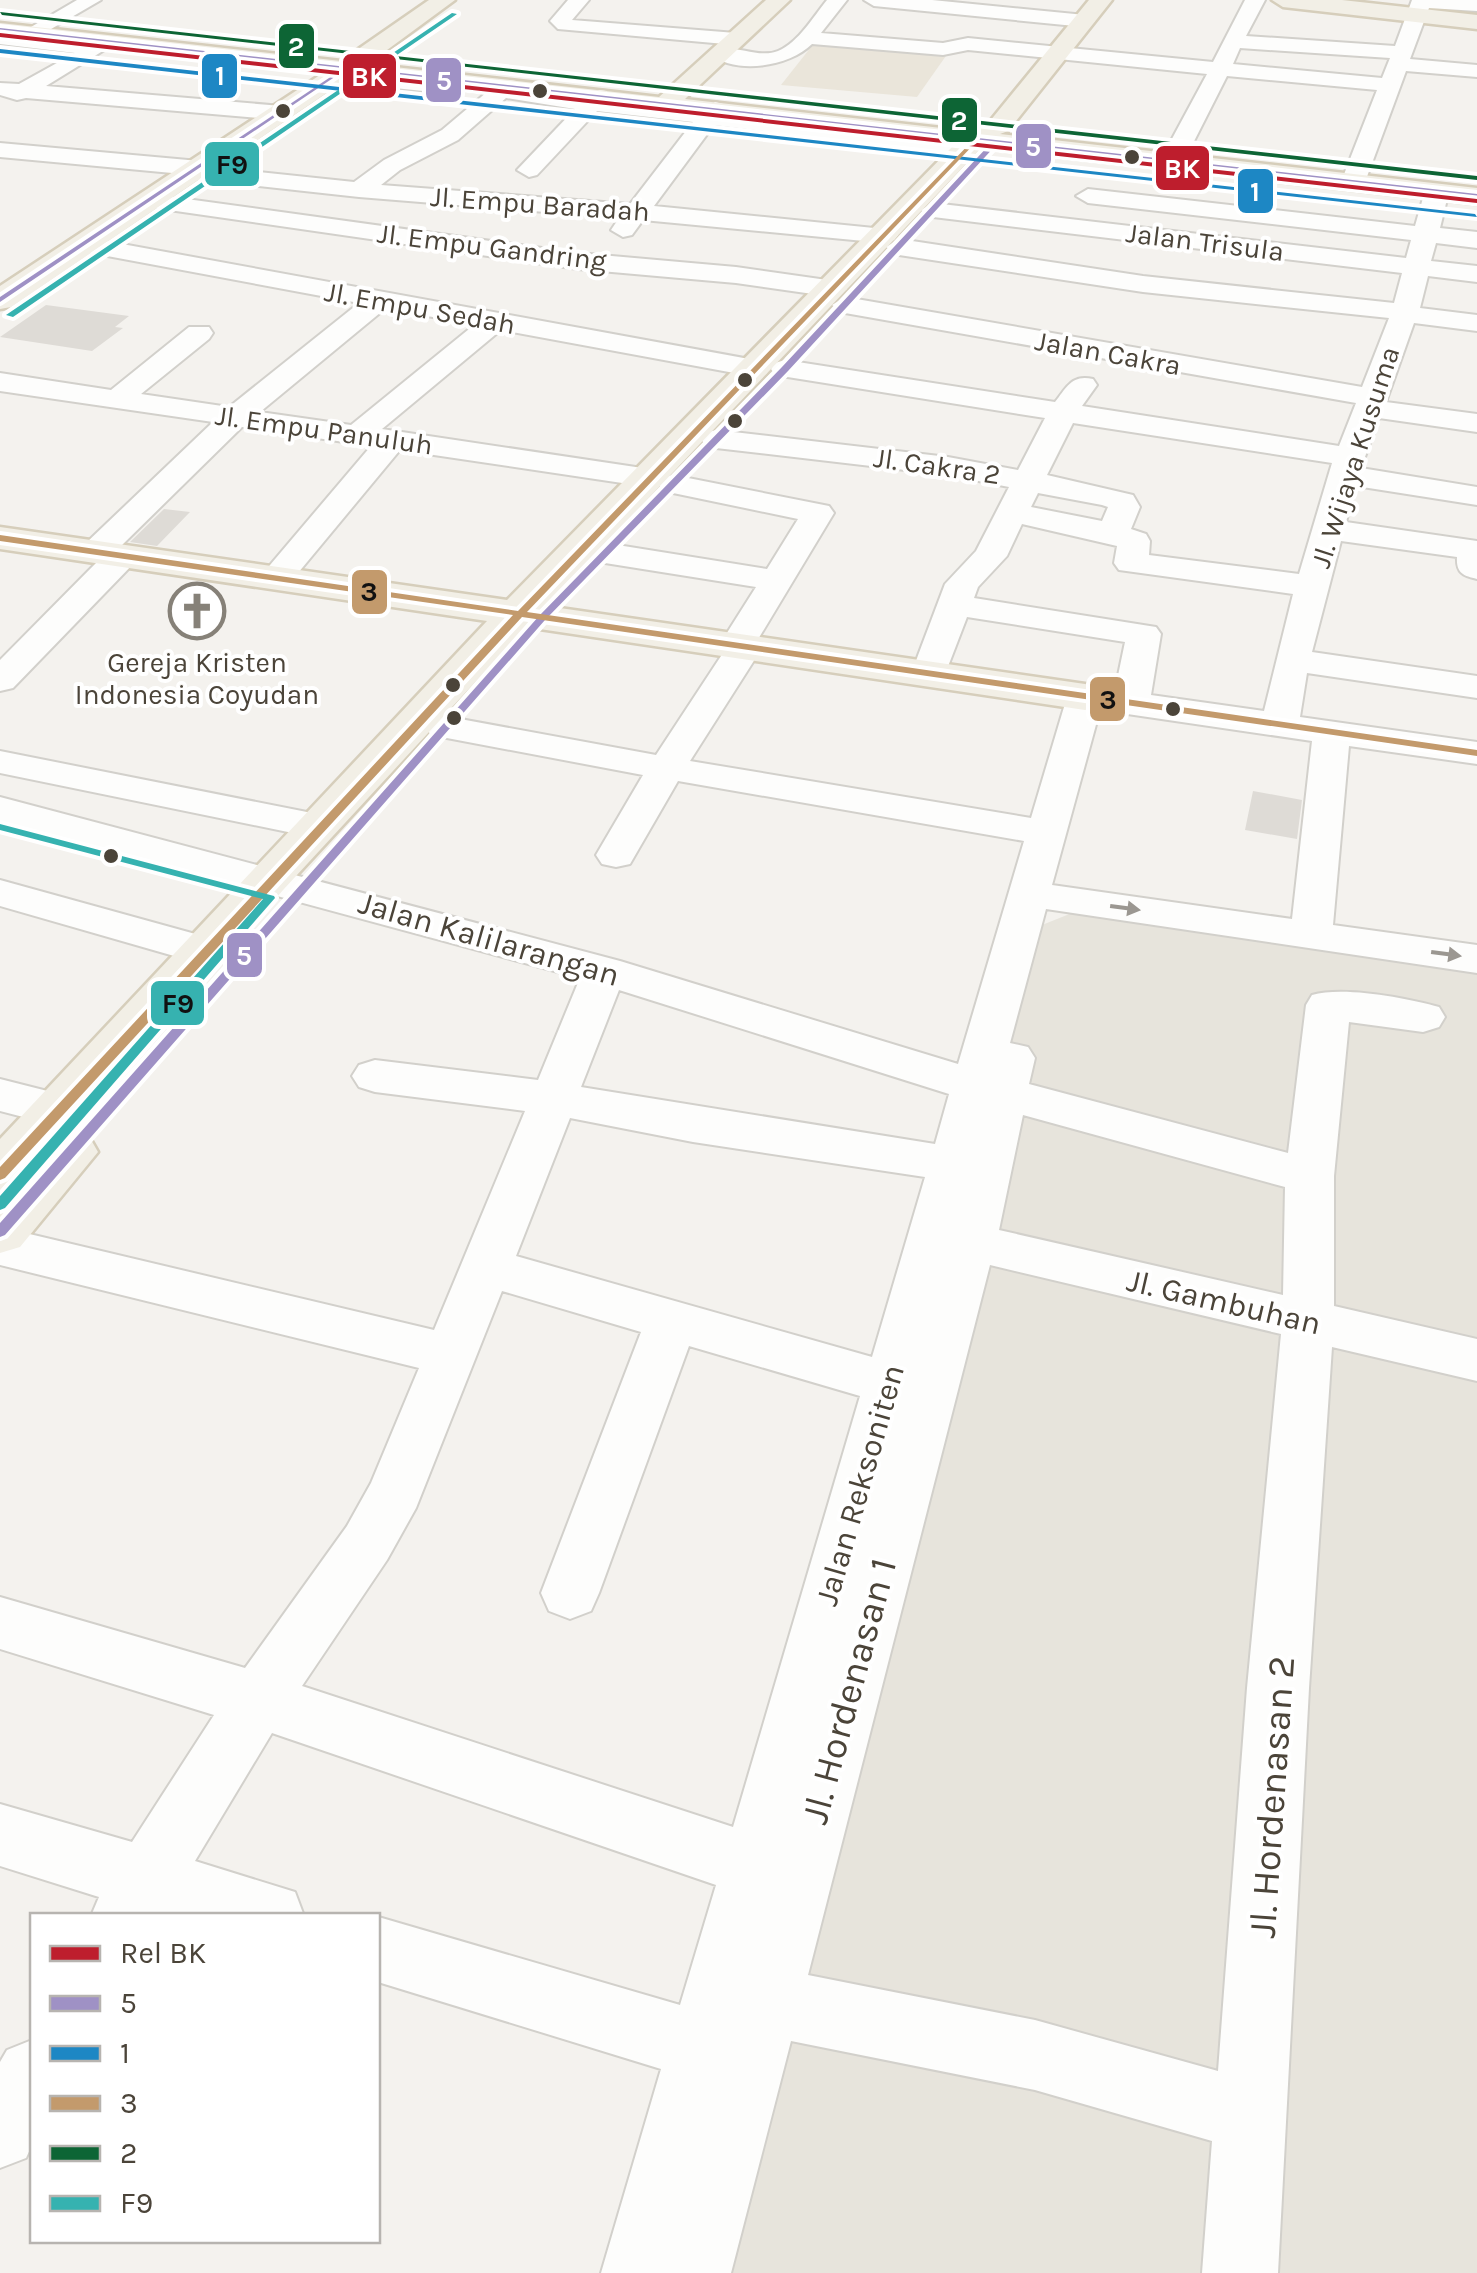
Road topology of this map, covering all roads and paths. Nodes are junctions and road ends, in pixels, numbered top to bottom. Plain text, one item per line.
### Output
1 (91, 0) edge
2 (444, 0) edge
3 (578, 0) edge
4 (779, 0) edge
5 (837, 0) edge
6 (874, 0) edge
7 (1101, 0) edge
8 (1255, 0) edge
9 (1283, 0) edge
10 (1419, 5) edge
11 (1477, 5) edge
12 (673, 6) dead end
13 (1477, 22) edge
14 (646, 32) junction
15 (0, 34) edge
16 (29, 34) junction
17 (1079, 35) junction
18 (806, 38) junction
19 (1200, 44) dead end
20 (1233, 44) junction
21 (728, 47) junction
22 (1394, 67) junction
23 (1219, 68) junction
24 (1477, 71) edge
25 (350, 74) junction
26 (10, 90) edge
27 (504, 90) junction
28 (595, 100) junction
29 (0, 104) edge
30 (141, 104) junction
31 (667, 104) junction
32 (282, 114) junction
33 (712, 114) junction
34 (112, 121) dead end
35 (84, 138) dead end
36 (981, 147) junction
37 (0, 150) edge
38 (55, 155) junction
39 (1172, 162) junction
40 (1212, 166) junction
41 (197, 170) junction
42 (1353, 182) junction
43 (359, 190) junction
44 (1437, 191) junction
45 (1477, 196) edge
46 (150, 201) junction
47 (528, 203) junction
48 (1193, 207) junction
49 (933, 210) junction
50 (637, 211) junction
51 (1426, 234) junction
52 (1173, 238) junction
53 (1477, 240) edge
54 (892, 241) junction
55 (84, 245) junction
56 (550, 258) junction
57 (599, 262) junction
58 (1417, 267) junction
59 (1477, 274) edge
60 (1131, 283) junction
61 (839, 297) junction
62 (0, 300) edge
63 (380, 300) junction
64 (1404, 313) junction
65 (1190, 315) dead end
66 (492, 322) junction
67 (1477, 323) edge
68 (1139, 325) dead end
69 (198, 333) dead end
70 (1124, 356) junction
71 (767, 367) junction
72 (0, 382) edge
73 (116, 400) junction
74 (1370, 402) junction
75 (1065, 410) junction
76 (234, 418) junction
77 (1477, 423) edge
78 (358, 435) junction
79 (392, 440) junction
80 (716, 440) junction
81 (1346, 466) junction
82 (1028, 479) junction
83 (661, 480) junction
84 (1477, 496) edge
85 (1011, 512) junction
86 (1328, 529) junction
87 (1113, 533) junction
88 (0, 538) edge
89 (110, 553) junction
90 (605, 553) junction
91 (1476, 554) edge
92 (276, 578) junction
93 (778, 581) junction
94 (1312, 586) junction
95 (953, 605) junction
96 (529, 616) junction
97 (740, 647) junction
98 (1292, 660) junction
99 (929, 674) junction
100 (0, 680) edge
101 (1477, 687) edge
102 (1108, 700) junction
103 (1280, 725) junction
104 (444, 727) junction
105 (1332, 732) junction
106 (1477, 753) edge
107 (0, 762) edge
108 (666, 768) junction
109 (79, 780) junction
110 (19, 814) edge
111 (316, 826) junction
112 (1046, 834) junction
113 (616, 855) dead end
114 (284, 883) junction
115 (0, 893) edge
116 (1035, 914) junction
117 (1311, 935) junction
118 (202, 950) junction
119 (1477, 959) edge
120 (605, 971) junction
121 (1423, 1017) dead end
122 (375, 1076) dead end
123 (988, 1088) junction
124 (0, 1095) edge
125 (556, 1099) junction
126 (58, 1110) junction
127 (950, 1164) junction
128 (0, 1175) edge
129 (1310, 1176) junction
130 (0, 1232) edge
131 (970, 1242) junction
132 (0, 1246) edge
133 (484, 1266) junction
134 (672, 1320) junction
135 (1308, 1322) junction
136 (451, 1355) junction
137 (1477, 1360) edge
138 (889, 1383) junction
139 (570, 1593) dead end
140 (0, 1624) edge
141 (258, 1700) junction
142 (0, 1834) edge
143 (753, 1866) junction
144 (135, 1896) edge
145 (251, 1913) edge
146 (380, 1949) edge
147 (765, 2001) junction
148 (702, 2047) junction
149 (30, 2080) edge
150 (1250, 2116) junction
151 (0, 2132) edge
152 (639, 2273) edge
153 (694, 2273) edge
154 (1240, 2273) edge

1 - 16 street
2 - 25 main road
3 - 14 street
4 - 21 main road
5 - 18 street
6 - 17 street
7 - 17 main road
8 - 20 street
9 - 10 main road
10 - 11 street
10 - 13 main road
10 - 22 street
12 - 14 street
14 - 21 street
15 - 16 main road
15 - 26 street
16 - 25 main road
17 - 18 street
17 - 23 street
17 - 36 main road
18 - 21 street
19 - 20 street
20 - 22 street
20 - 23 street
21 - 31 main road
22 - 23 street
22 - 24 street
22 - 42 street
23 - 39 street
25 - 27 main road
25 - 32 main road
26 - 29 street
26 - 30 street
27 - 28 main road
27 - 43 street
28 - 31 main road
28 - 33 street
28 - 47 street
30 - 32 street
30 - 34 street
31 - 33 main road
32 - 41 main road
33 - 36 main road
33 - 50 street
35 - 38 street
36 - 39 main road
36 - 48 street
36 - 49 main road
36 - 54 main road
37 - 38 street, Jl. Empu Baradah
38 - 41 street, Jl. Empu Baradah
39 - 40 main road
40 - 42 main road
40 - 48 street
41 - 43 street, Jl. Empu Baradah
41 - 46 main road
42 - 44 main road
43 - 47 street, Jl. Empu Baradah
44 - 45 main road
44 - 51 street, Jl. Wijaya Kusuma
46 - 55 main road
46 - 56 street, Jl. Empu Gandring
47 - 50 street, Jl. Empu Baradah
48 - 51 street
48 - 52 street
49 - 52 street, Jalan Trisula
49 - 54 main road
50 - 54 street, Jl. Empu Baradah
50 - 57 street
51 - 53 street
51 - 58 street, Jl. Wijaya Kusuma
52 - 58 street, Jalan Trisula
52 - 60 street
54 - 60 street, Jl. Empu Baradah
54 - 61 main road
55 - 62 main road
55 - 63 street, Jl. Empu Sedah
56 - 57 street, Jl. Empu Gandring
56 - 66 street
57 - 61 street, Jl. Empu Gandring
58 - 59 street, Jalan Trisula
58 - 64 street, Jl. Wijaya Kusuma
60 - 64 street, Jl. Empu Baradah
60 - 65 street
61 - 70 street, Jalan Cakra
61 - 71 main road
63 - 66 street, Jl. Empu Sedah
63 - 76 street
64 - 67 street, Jl. Empu Baradah
64 - 74 street, Jl. Wijaya Kusuma
66 - 71 street, Jl. Empu Sedah
66 - 78 street
68 - 70 street
69 - 73 street
70 - 74 street, Jalan Cakra
70 - 75 street
71 - 75 street, Jl. Empu Sedah
71 - 80 main road
71 - 83 main road
72 - 73 street, Jl. Empu Panuluh
73 - 76 street, Jl. Empu Panuluh
74 - 77 street, Jalan Cakra
74 - 81 street, Jl. Wijaya Kusuma
75 - 81 street, Jl. Empu Sedah
75 - 82 street
76 - 78 street, Jl. Empu Panuluh
76 - 89 street
78 - 79 street, Jl. Empu Panuluh
79 - 83 street, Jl. Empu Panuluh
79 - 92 street
80 - 82 street, Jl. Cakra 2
80 - 83 main road
81 - 84 street, Jl. Empu Sedah
81 - 86 street, Jl. Wijaya Kusuma
82 - 85 street
82 - 87 street, Jl. Cakra 2
83 - 90 main road
83 - 93 street, Jl. Empu Panuluh
83 - 96 main road
85 - 87 street
85 - 95 street
86 - 91 street
86 - 94 street, Jl. Wijaya Kusuma
87 - 94 street
88 - 89 main road
89 - 92 main road
89 - 100 street
90 - 93 street
90 - 96 main road
92 - 96 main road
93 - 97 street
94 - 98 street, Jl. Wijaya Kusuma
95 - 99 street
95 - 102 street, Jalan Reksoniten
96 - 97 main road
96 - 104 main road
96 - 111 main road
97 - 99 main road
97 - 108 street
98 - 101 street
98 - 103 street, Jl. Wijaya Kusuma
99 - 102 main road
102 - 103 street
102 - 112 street, Jalan Reksoniten
103 - 105 street
104 - 108 street
104 - 114 main road
105 - 106 street
105 - 117 street
107 - 109 street
108 - 112 street
108 - 113 street
109 - 110 street
109 - 111 street
110 - 114 street, Jalan Kalilarangan
111 - 114 main road
112 - 116 street, Jalan Reksoniten
114 - 118 main road
114 - 120 street, Jalan Kalilarangan
114 - 130 main road
115 - 118 street
116 -> 117 street
116 - 123 street, Jalan Reksoniten
117 -> 119 street
118 - 126 main road
120 - 123 street, Jalan Kalilarangan
120 - 125 street
121 - 129 street, Jl. Hordenasan 2
122 - 125 street
123 - 127 street, Jalan Reksoniten
123 - 129 street, Jalan Kalilarangan
123 - 131 street, Jl. Hordenasan 1
124 - 126 street
125 - 127 street
125 - 133 street
126 - 128 main road
127 - 138 street, Jalan Reksoniten
129 - 135 street, Jl. Hordenasan 2
131 - 135 street, Jl. Gambuhan
131 - 147 street, Jl. Hordenasan 1
132 - 136 street
133 - 134 street
133 - 136 street
134 - 138 street
134 - 139 street
135 - 137 street, Jl. Gambuhan
135 - 150 street, Jl. Hordenasan 2
136 - 141 street
138 - 143 street, Jalan Reksoniten
140 - 141 street
141 - 143 street
141 - 144 street
142 - 144 street
143 - 148 street, Jalan Reksoniten
144 - 145 street
146 - 148 street
147 - 150 street
147 - 153 street, Jl. Hordenasan 1
148 - 152 street, Jalan Reksoniten
149 - 151 street
150 - 154 street, Jl. Hordenasan 2

